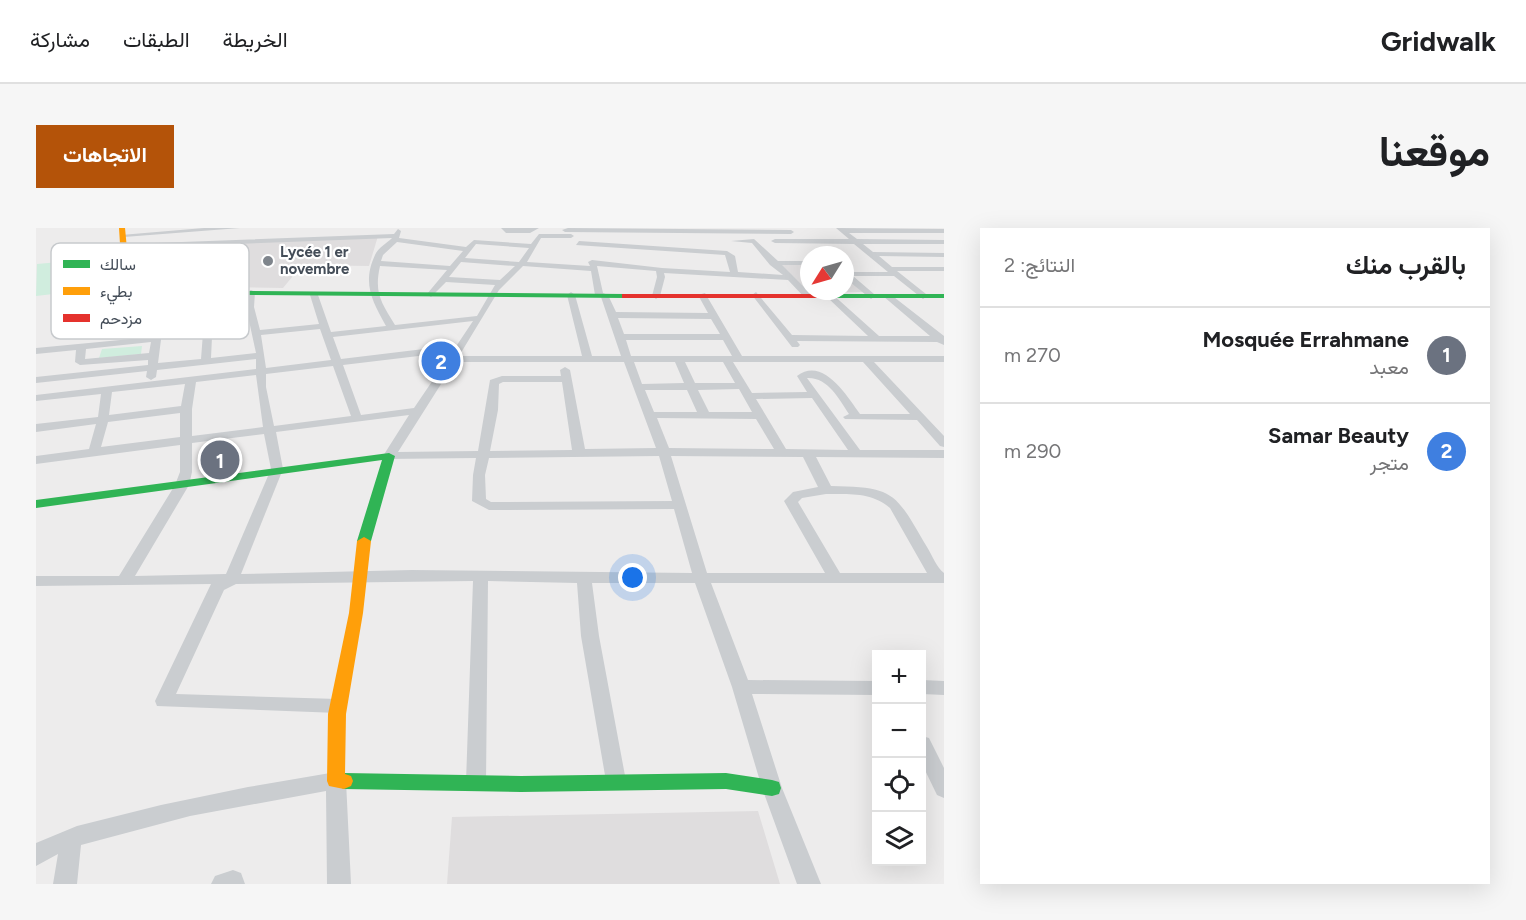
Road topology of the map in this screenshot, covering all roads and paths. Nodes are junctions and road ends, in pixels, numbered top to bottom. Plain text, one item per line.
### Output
1 (237, 228) edge
2 (504, 228) edge
3 (536, 228) edge
4 (225, 229) edge
5 (841, 229) edge
6 (682, 230) edge
7 (788, 230) edge
8 (181, 231) junction
9 (567, 231) edge
10 (944, 231) edge
11 (718, 232) junction
12 (397, 234) edge
13 (128, 237) edge
14 (223, 241) junction
15 (754, 241) junction
16 (415, 242) junction
17 (804, 242) junction
18 (855, 242) junction
19 (944, 242) edge
20 (165, 243) edge
21 (179, 243) junction
22 (192, 243) joint
23 (472, 243) junction
24 (579, 243) junction
25 (533, 246) junction
26 (811, 246) edge
27 (405, 248) dead end
28 (665, 249) junction
29 (869, 255) junction
30 (944, 255) edge
31 (379, 260) junction
32 (663, 261) dead end
33 (773, 263) junction
34 (800, 263) edge
35 (456, 264) junction
36 (594, 266) junction
37 (518, 267) junction
38 (490, 268) junction
39 (944, 269) edge
40 (660, 270) junction
41 (891, 272) junction
42 (732, 274) junction
43 (854, 274) edge
44 (790, 278) junction
45 (444, 279) junction
46 (477, 281) junction
47 (854, 282) edge
48 (800, 288) edge
49 (596, 290) junction
50 (497, 292) junction
51 (250, 293) junction
52 (431, 294) junction
53 (314, 295) junction
54 (374, 295) junction
55 (551, 295) junction
56 (571, 295) junction
57 (630, 295) junction
58 (702, 295) junction
59 (734, 295) junction
60 (756, 295) junction
61 (656, 296) junction
62 (800, 296) edge
63 (854, 296) edge
64 (871, 296) junction
65 (887, 296) junction
66 (922, 296) junction
67 (942, 297) edge
68 (835, 300) edge
69 (613, 315) junction
70 (643, 315) junction
71 (664, 315) junction
72 (713, 316) junction
73 (480, 318) junction
74 (392, 328) junction
75 (326, 331) junction
76 (256, 333) junction
77 (621, 337) junction
78 (674, 337) junction
79 (727, 337) junction
80 (791, 338) junction
81 (156, 339) joint
82 (207, 339) edge
83 (877, 339) junction
84 (943, 340) edge
85 (81, 347) junction
86 (459, 348) junction
87 (261, 355) junction
88 (155, 356) junction
89 (588, 358) junction
90 (627, 358) junction
91 (681, 358) junction
92 (451, 359) junction
93 (563, 359) junction
94 (732, 359) junction
95 (804, 359) junction
96 (206, 360) junction
97 (867, 360) junction
98 (942, 361) edge
99 (336, 363) junction
100 (40, 364) edge
101 (153, 368) junction
102 (259, 372) junction
103 (191, 378) junction
104 (567, 379) junction
105 (150, 384) junction
106 (692, 386) junction
107 (638, 387) junction
108 (107, 389) junction
109 (746, 391) junction
110 (815, 395) junction
111 (36, 398) edge
112 (186, 409) junction
113 (417, 411) junction
114 (650, 415) junction
115 (705, 416) junction
116 (760, 416) junction
117 (857, 417) junction
118 (918, 417) junction
119 (357, 418) junction
120 (833, 418) junction
121 (103, 419) junction
122 (36, 428) edge
123 (269, 431) junction
124 (185, 441) junction
125 (944, 443) edge
126 (94, 452) junction
127 (664, 452) junction
128 (482, 453) junction
129 (579, 453) junction
130 (783, 454) junction
131 (808, 454) junction
132 (857, 454) junction
133 (944, 454) edge
134 (389, 456) junction
135 (36, 460) edge
136 (277, 469) junction
137 (182, 486) junction
138 (826, 490) junction
139 (36, 504) edge
140 (679, 506) junction
141 (481, 575) junction
142 (361, 576) junction
143 (584, 578) junction
144 (701, 578) junction
145 (835, 578) junction
146 (940, 578) edge
147 (231, 580) junction
148 (36, 581) edge
149 (124, 581) junction
150 (741, 687) junction
151 (926, 687) edge
152 (872, 688) edge
153 (944, 688) edge
154 (338, 706) junction
155 (926, 754) edge
156 (336, 781) junction
157 (616, 781) junction
158 (476, 782) junction
159 (772, 788) junction
160 (944, 789) edge
161 (71, 839) junction
162 (36, 856) edge
163 (64, 884) edge
164 (223, 884) edge
165 (233, 884) edge
166 (339, 884) edge
167 (808, 884) edge

1 - 4 street
2 - 3 street
4 - 8 street
4 - 14 street
5 - 10 street
5 - 18 street
6 - 9 street
6 - 11 street
7 - 11 street
7 - 17 street
8 - 13 street
8 - 21 street
9 - 24 street
9 - 25 street
11 - 15 street
12 - 14 street
12 - 16 street
12 - 31 street
13 - 20 street
13 - 21 street
14 - 22 street
15 - 17 street
15 - 33 street
16 - 23 street
16 - 27 street
17 - 18 street
17 - 26 street
18 - 19 street
18 - 29 street
21 - 22 street
23 - 25 street
23 - 35 street
24 - 28 street
24 - 36 street
25 - 37 street
28 - 32 street
28 - 42 street
29 - 30 street
29 - 41 street
31 - 35 street
31 - 54 street
33 - 34 street
33 - 44 street
35 - 37 street
35 - 38 street
35 - 45 street
36 - 37 street
36 - 40 street
36 - 49 street
37 - 38 street
37 - 50 street
38 - 46 street
39 - 41 street
40 - 42 street
40 - 61 street
41 - 43 street
41 - 66 street
42 - 44 street
42 - 59 street
44 - 48 street
45 - 46 street
45 - 52 street
46 - 50 street
47 - 64 street
49 - 55 street
49 - 56 street
49 - 57 street
49 - 69 street
50 - 52 street
50 - 54 street
50 - 55 street
50 - 73 street
51 - 53 street
51 - 54 street
51 - 76 street
52 - 54 street
53 - 54 street
53 - 75 street
54 - 74 street
55 - 56 street
56 - 89 street
57 - 61 street
57 - 70 street
58 - 59 street
58 - 61 street
58 - 72 street
59 - 60 street
60 - 62 street
60 - 80 street
63 - 64 street
64 - 65 street
65 - 66 street
65 - 84 street
66 - 67 street
68 - 83 street
69 - 70 street
69 - 77 street
70 - 71 street
71 - 72 street
71 - 78 street
72 - 79 street
73 - 74 street
73 - 86 street
74 - 75 street
75 - 76 street
75 - 99 street
76 - 87 street
77 - 78 street
77 - 90 street
78 - 79 street
78 - 91 street
79 - 94 street
80 - 83 street
80 - 95 street
81 - 85 street
81 - 88 street
82 - 96 street
83 - 84 street
85 - 88 street
85 - 100 street
86 - 92 street
86 - 99 street
87 - 96 street
87 - 102 street
88 - 101 street
89 - 90 street
89 - 93 street
90 - 91 street
90 - 107 street
91 - 94 street
91 - 106 street
92 - 93 street
92 - 113 street
93 - 104 street
94 - 95 street
94 - 109 street
95 - 97 street
96 - 101 street
97 - 98 street
97 - 118 street
99 - 102 street
99 - 119 street
100 - 101 street
101 - 105 street
102 - 103 street
102 - 123 street
103 - 105 street
103 - 112 street
104 - 128 street
104 - 129 street
105 - 108 street
106 - 107 street
106 - 109 street
106 - 115 street
107 - 114 street
108 - 111 street
108 - 121 street
109 - 110 street
109 - 116 street
110 - 117 street
110 - 120 street
112 - 121 street
112 - 124 street
113 - 119 street
113 - 134 street
114 - 115 street
114 - 127 street
115 - 116 street
116 - 130 street
117 - 118 street
117 - 120 street
118 - 125 street
119 - 123 street
120 - 132 street
121 - 122 street
121 - 126 street
123 - 124 street
123 - 136 street
124 - 126 street
124 - 137 street
126 - 135 street
127 - 129 street
127 - 130 street
127 - 140 street
128 - 129 street
128 - 134 street
128 - 140 street
130 - 131 street
131 - 132 street
131 - 138 street
132 - 133 street
134 - 136 street
134 - 142 street
136 - 137 street
136 - 147 street
137 - 139 street
137 - 149 street
138 - 145 street
138 - 146 street
140 - 144 street
141 - 142 street
141 - 143 street
141 - 158 street
142 - 147 street
142 - 154 street
143 - 144 street
143 - 157 street
144 - 145 street
144 - 150 street
145 - 146 street
147 - 149 street
147 - 154 street
148 - 149 street
150 - 152 street
150 - 159 street
151 - 153 street
154 - 156 street
155 - 160 street
156 - 158 street
156 - 161 street
156 - 166 street
157 - 158 street
157 - 159 street
159 - 167 street
161 - 162 street
161 - 163 street
164 - 165 street

